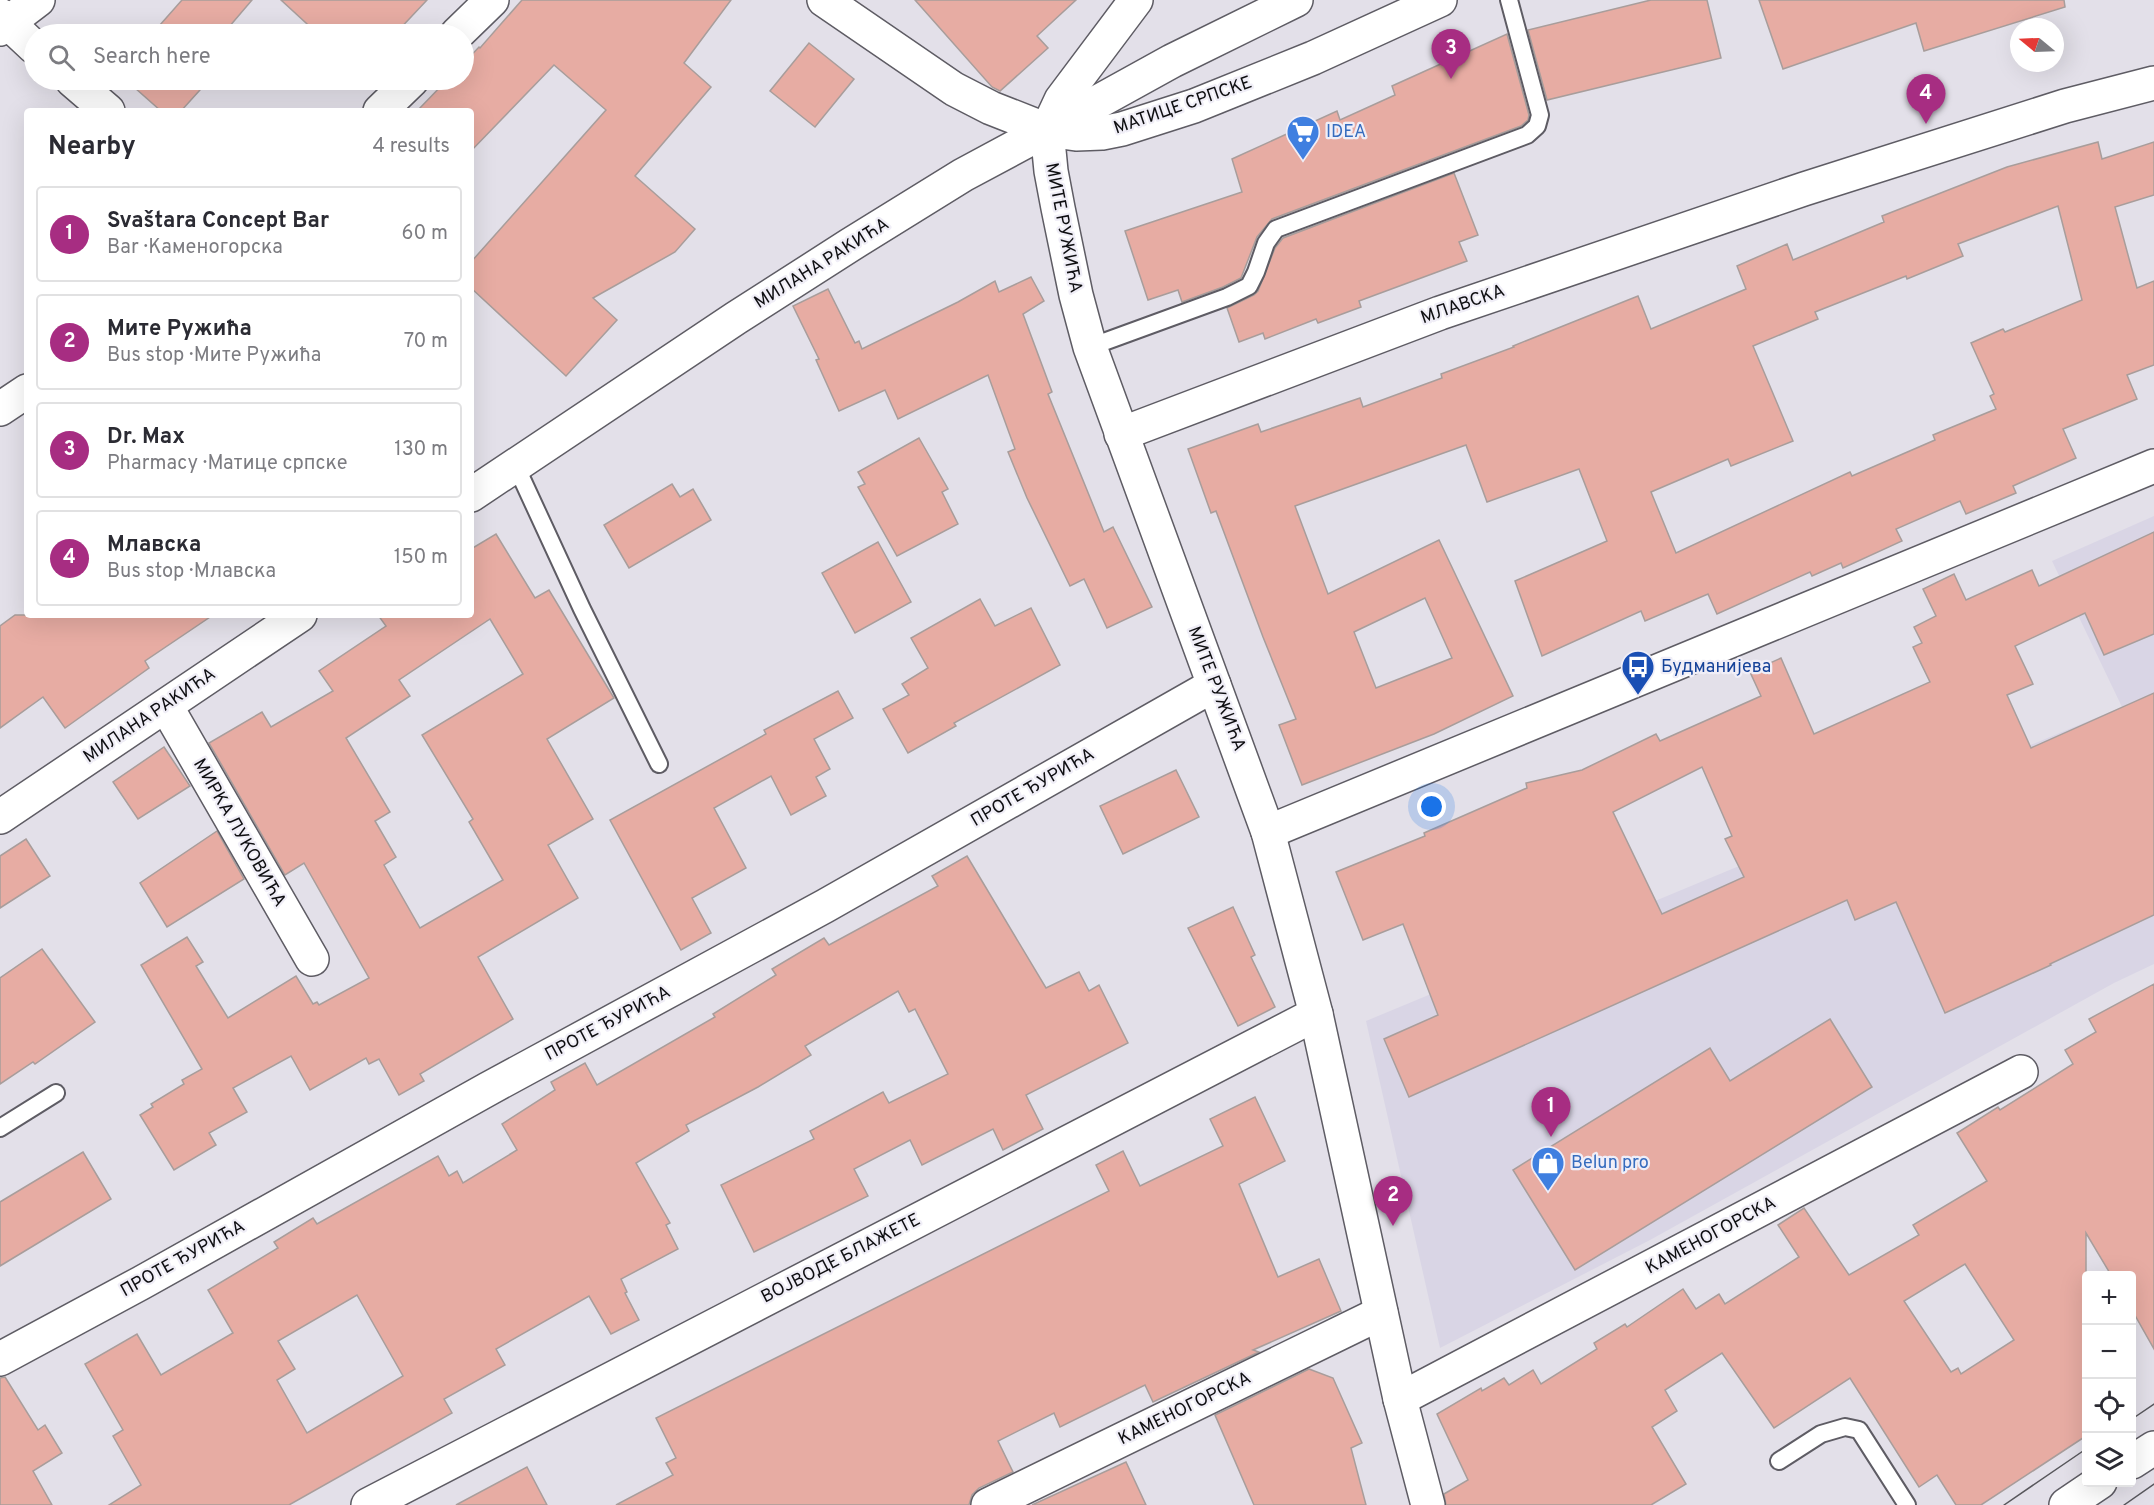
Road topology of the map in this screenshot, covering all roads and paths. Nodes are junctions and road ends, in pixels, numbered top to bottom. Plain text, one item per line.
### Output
1 (38, 0) edge
2 (492, 0) edge
3 (824, 0) edge
4 (1136, 0) edge
5 (1296, 0) edge
6 (1440, 0) edge
7 (1509, 0) edge
8 (2, 22) edge
9 (467, 24) edge
10 (24, 38) edge
11 (2154, 83) edge
12 (84, 90) edge
13 (402, 90) edge
14 (105, 108) edge
15 (383, 108) edge
16 (1047, 130) junction
17 (1090, 347) junction
18 (24, 393) edge
19 (0, 409) edge
20 (1120, 434) junction
21 (516, 466) junction
22 (2154, 466) edge
23 (474, 493) edge
24 (296, 618) edge
25 (1214, 685) junction
26 (166, 706) junction
27 (659, 764) dead end
28 (0, 817) edge
29 (1268, 832) junction
30 (312, 959) dead end
31 (1316, 1014) junction
32 (2021, 1072) dead end
33 (56, 1094) dead end
34 (0, 1128) edge
35 (1381, 1313) junction
36 (0, 1359) edge
37 (1400, 1399) junction
38 (2154, 1448) edge
39 (2136, 1459) edge
40 (1779, 1461) dead end
41 (2093, 1487) edge
42 (1904, 1504) edge
43 (368, 1505) edge
44 (988, 1505) edge
45 (1428, 1505) edge
46 (2066, 1505) edge

1 - 8 street
2 - 9 street
3 - 16 street
4 - 16 street
5 - 16 street, МАТИЦЕ СРПСКЕ
6 - 16 street, МАТИЦЕ СРПСКЕ
7 - 17 lane
8 - 10 street
11 - 20 street, МЛАВСКА
12 - 14 street
13 - 15 street
16 - 17 street, МИТЕ РУЖИЋА
16 - 21 street, МИЛАНА РАКИЋА
17 - 20 street, МИТЕ РУЖИЋА
18 - 19 street
20 - 25 street, МИТЕ РУЖИЋА
21 - 23 street, МИЛАНА РАКИЋА
21 - 27 lane
22 - 29 street
24 - 26 street, МИЛАНА РАКИЋА
25 - 29 street, МИТЕ РУЖИЋА
25 - 36 street, ПРОТЕ ЂУРИЋА
26 - 28 street, МИЛАНА РАКИЋА
26 - 30 street, МИРКА ЛУКОВИЋА
29 - 31 street, МИТЕ РУЖИЋА
31 - 35 street, МИТЕ РУЖИЋА
31 - 43 street, ВОЈВОДЕ БЛАЖЕТЕ
32 - 37 street, КАМЕНОГОРСКА
33 - 34 lane
35 - 37 street, МИТЕ РУЖИЋА
35 - 44 street, КАМЕНОГОРСКА
37 - 45 street, МИТЕ РУЖИЋА
38 - 39 street
40 - 42 lane
41 - 46 street

